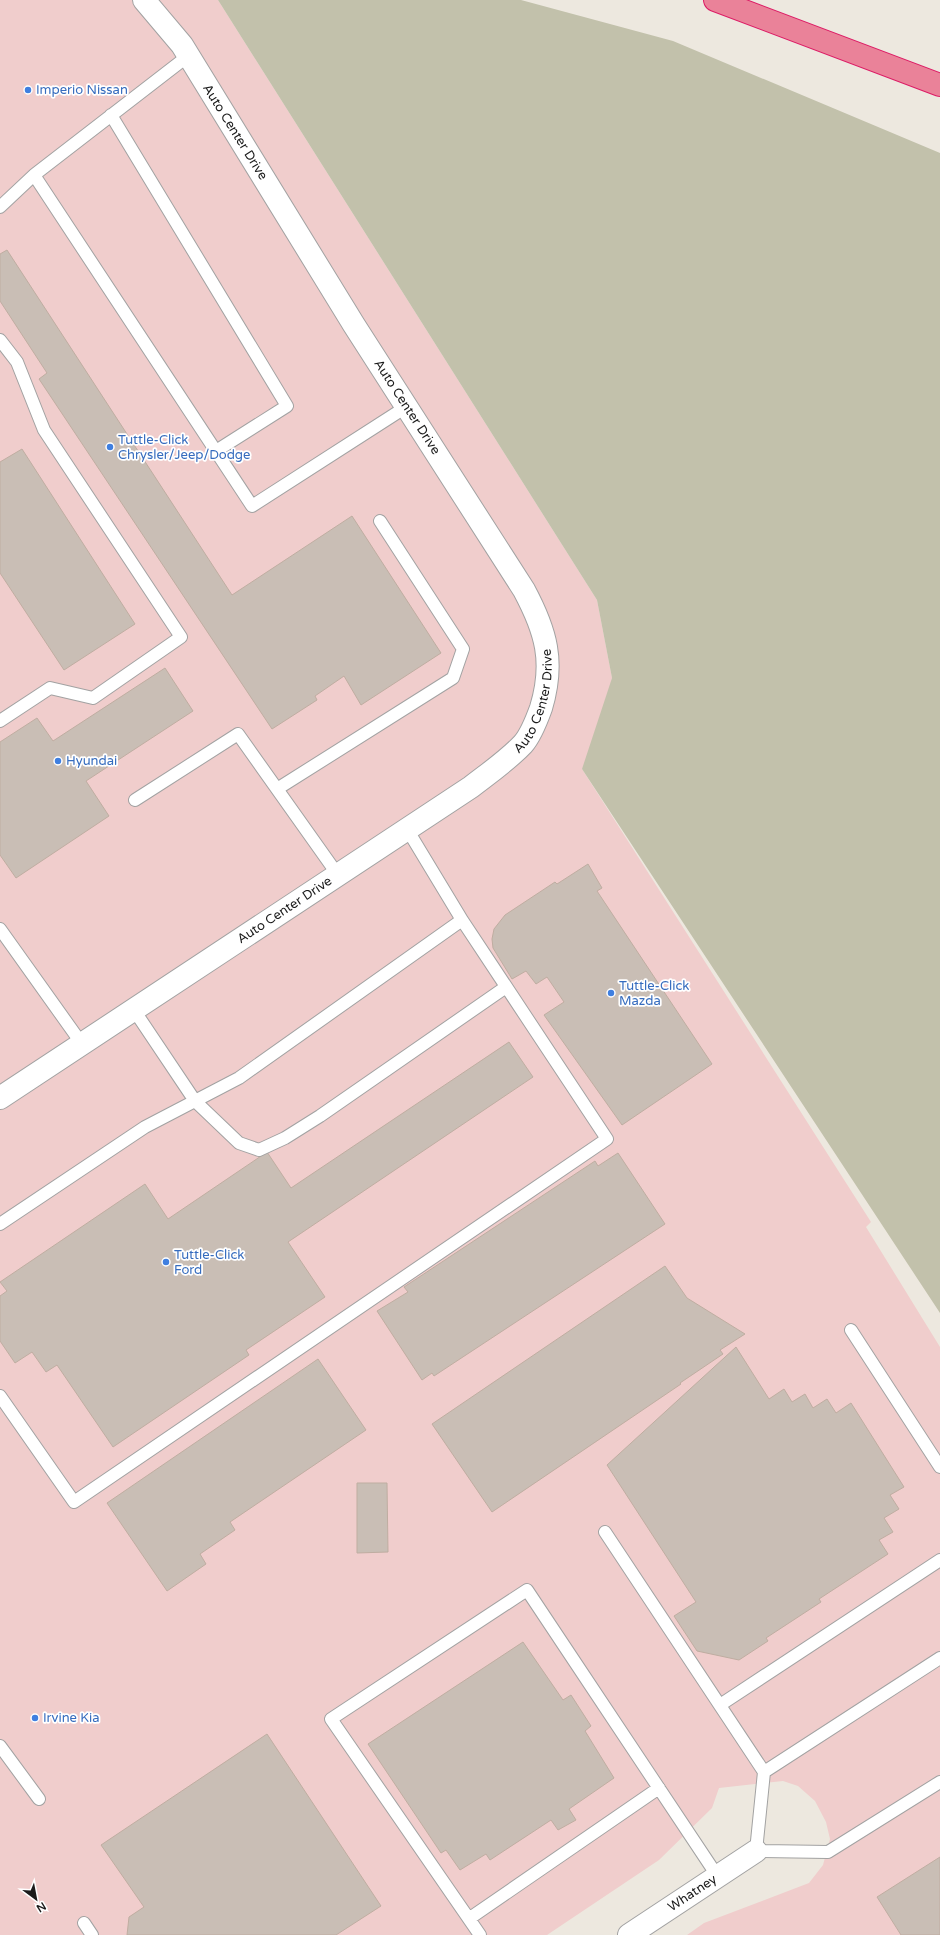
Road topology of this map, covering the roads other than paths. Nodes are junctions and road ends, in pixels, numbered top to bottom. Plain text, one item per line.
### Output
1 (144, 0) edge
2 (715, 0) edge
3 (188, 56) junction
4 (940, 85) edge
5 (111, 115) junction
6 (34, 175) junction
7 (0, 207) edge
8 (0, 340) edge
9 (406, 407) junction
10 (216, 452) junction
11 (380, 521) dead end
12 (0, 721) edge
13 (277, 789) junction
14 (134, 800) dead end
15 (407, 829) junction
16 (338, 875) junction
17 (462, 920) junction
18 (0, 929) edge
19 (506, 987) junction
20 (134, 1010) junction
21 (82, 1044) junction
22 (0, 1098) edge
23 (195, 1101) junction
24 (0, 1224) edge
25 (851, 1330) dead end
26 (0, 1396) edge
27 (940, 1467) edge
28 (605, 1532) dead end
29 (940, 1560) edge
30 (940, 1658) edge
31 (720, 1706) junction
32 (0, 1746) edge
33 (764, 1772) junction
34 (940, 1782) edge
35 (659, 1788) junction
36 (39, 1799) dead end
37 (756, 1851) junction
38 (718, 1877) junction
39 (470, 1918) junction
40 (84, 1923) dead end
41 (92, 1935) edge
42 (480, 1935) edge
43 (629, 1935) edge

1 - 3 street, Auto Center Drive
2 - 4 highway
3 - 5 lane
3 - 9 street, Auto Center Drive
5 - 6 lane
5 - 10 lane
6 - 7 lane
6 - 10 lane
8 - 12 lane
9 - 10 lane
9 - 15 street, Auto Center Drive
11 - 13 lane
13 - 14 lane
13 - 16 lane
15 - 16 street, Auto Center Drive
15 - 17 lane
16 - 20 street, Auto Center Drive
17 - 19 lane
17 - 23 lane
18 - 21 lane
19 - 23 lane
19 - 26 lane
20 - 21 street, Auto Center Drive
20 - 23 lane
21 - 22 street, Auto Center Drive
23 - 24 lane
25 - 27 lane
28 - 31 lane
29 - 31 lane
30 - 33 lane
31 - 33 lane
32 - 36 lane
33 - 37 lane
34 - 37 lane
35 - 38 lane
35 - 39 lane
35 - 39 lane
37 - 38 street, Whatney
38 - 43 street, Whatney
39 - 42 lane
40 - 41 lane

